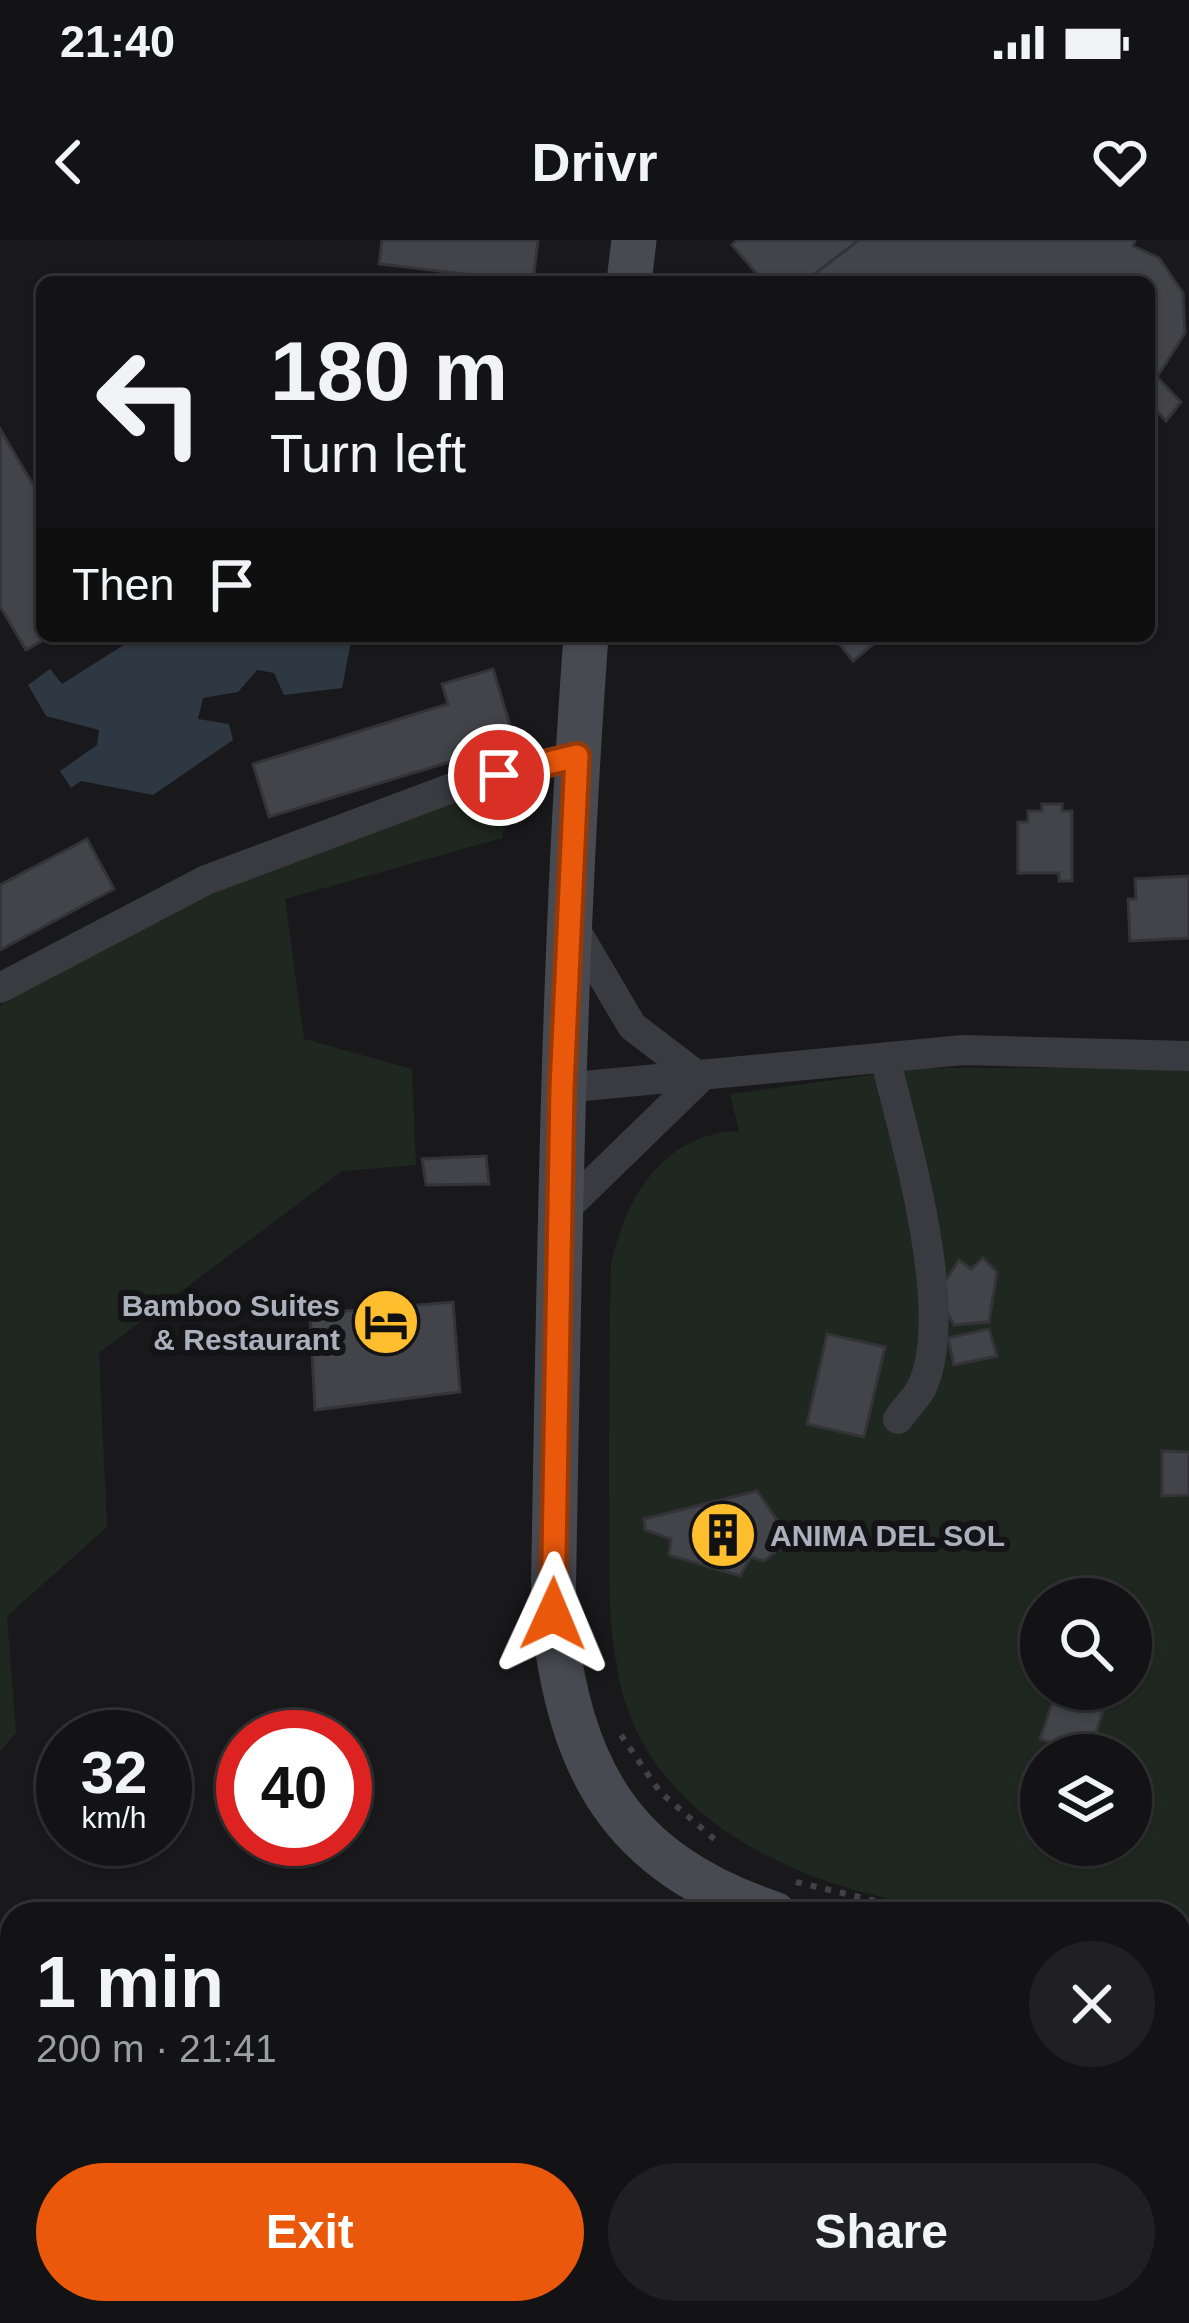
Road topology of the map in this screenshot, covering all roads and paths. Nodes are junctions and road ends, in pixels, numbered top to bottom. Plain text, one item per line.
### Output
1 (634, 240) edge
2 (630, 276) edge
3 (586, 642) edge
4 (577, 756) junction
5 (567, 916) junction
6 (0, 988) edge
7 (885, 1057) junction
8 (1189, 1057) edge
9 (700, 1078) junction
10 (562, 1088) junction
11 (560, 1214) junction
12 (898, 1419) dead end
13 (607, 1717) dead end
14 (735, 1853) dead end
15 (776, 1895) edge
16 (833, 1902) edge

1 - 2 street
3 - 4 street
4 - 5 street
4 - 6 street
5 - 9 street
5 - 10 street
7 - 8 street
7 - 9 street
7 - 12 street
9 - 10 street
9 - 11 street
10 - 11 street
11 - 15 street
13 - 14 path
15 - 16 path

